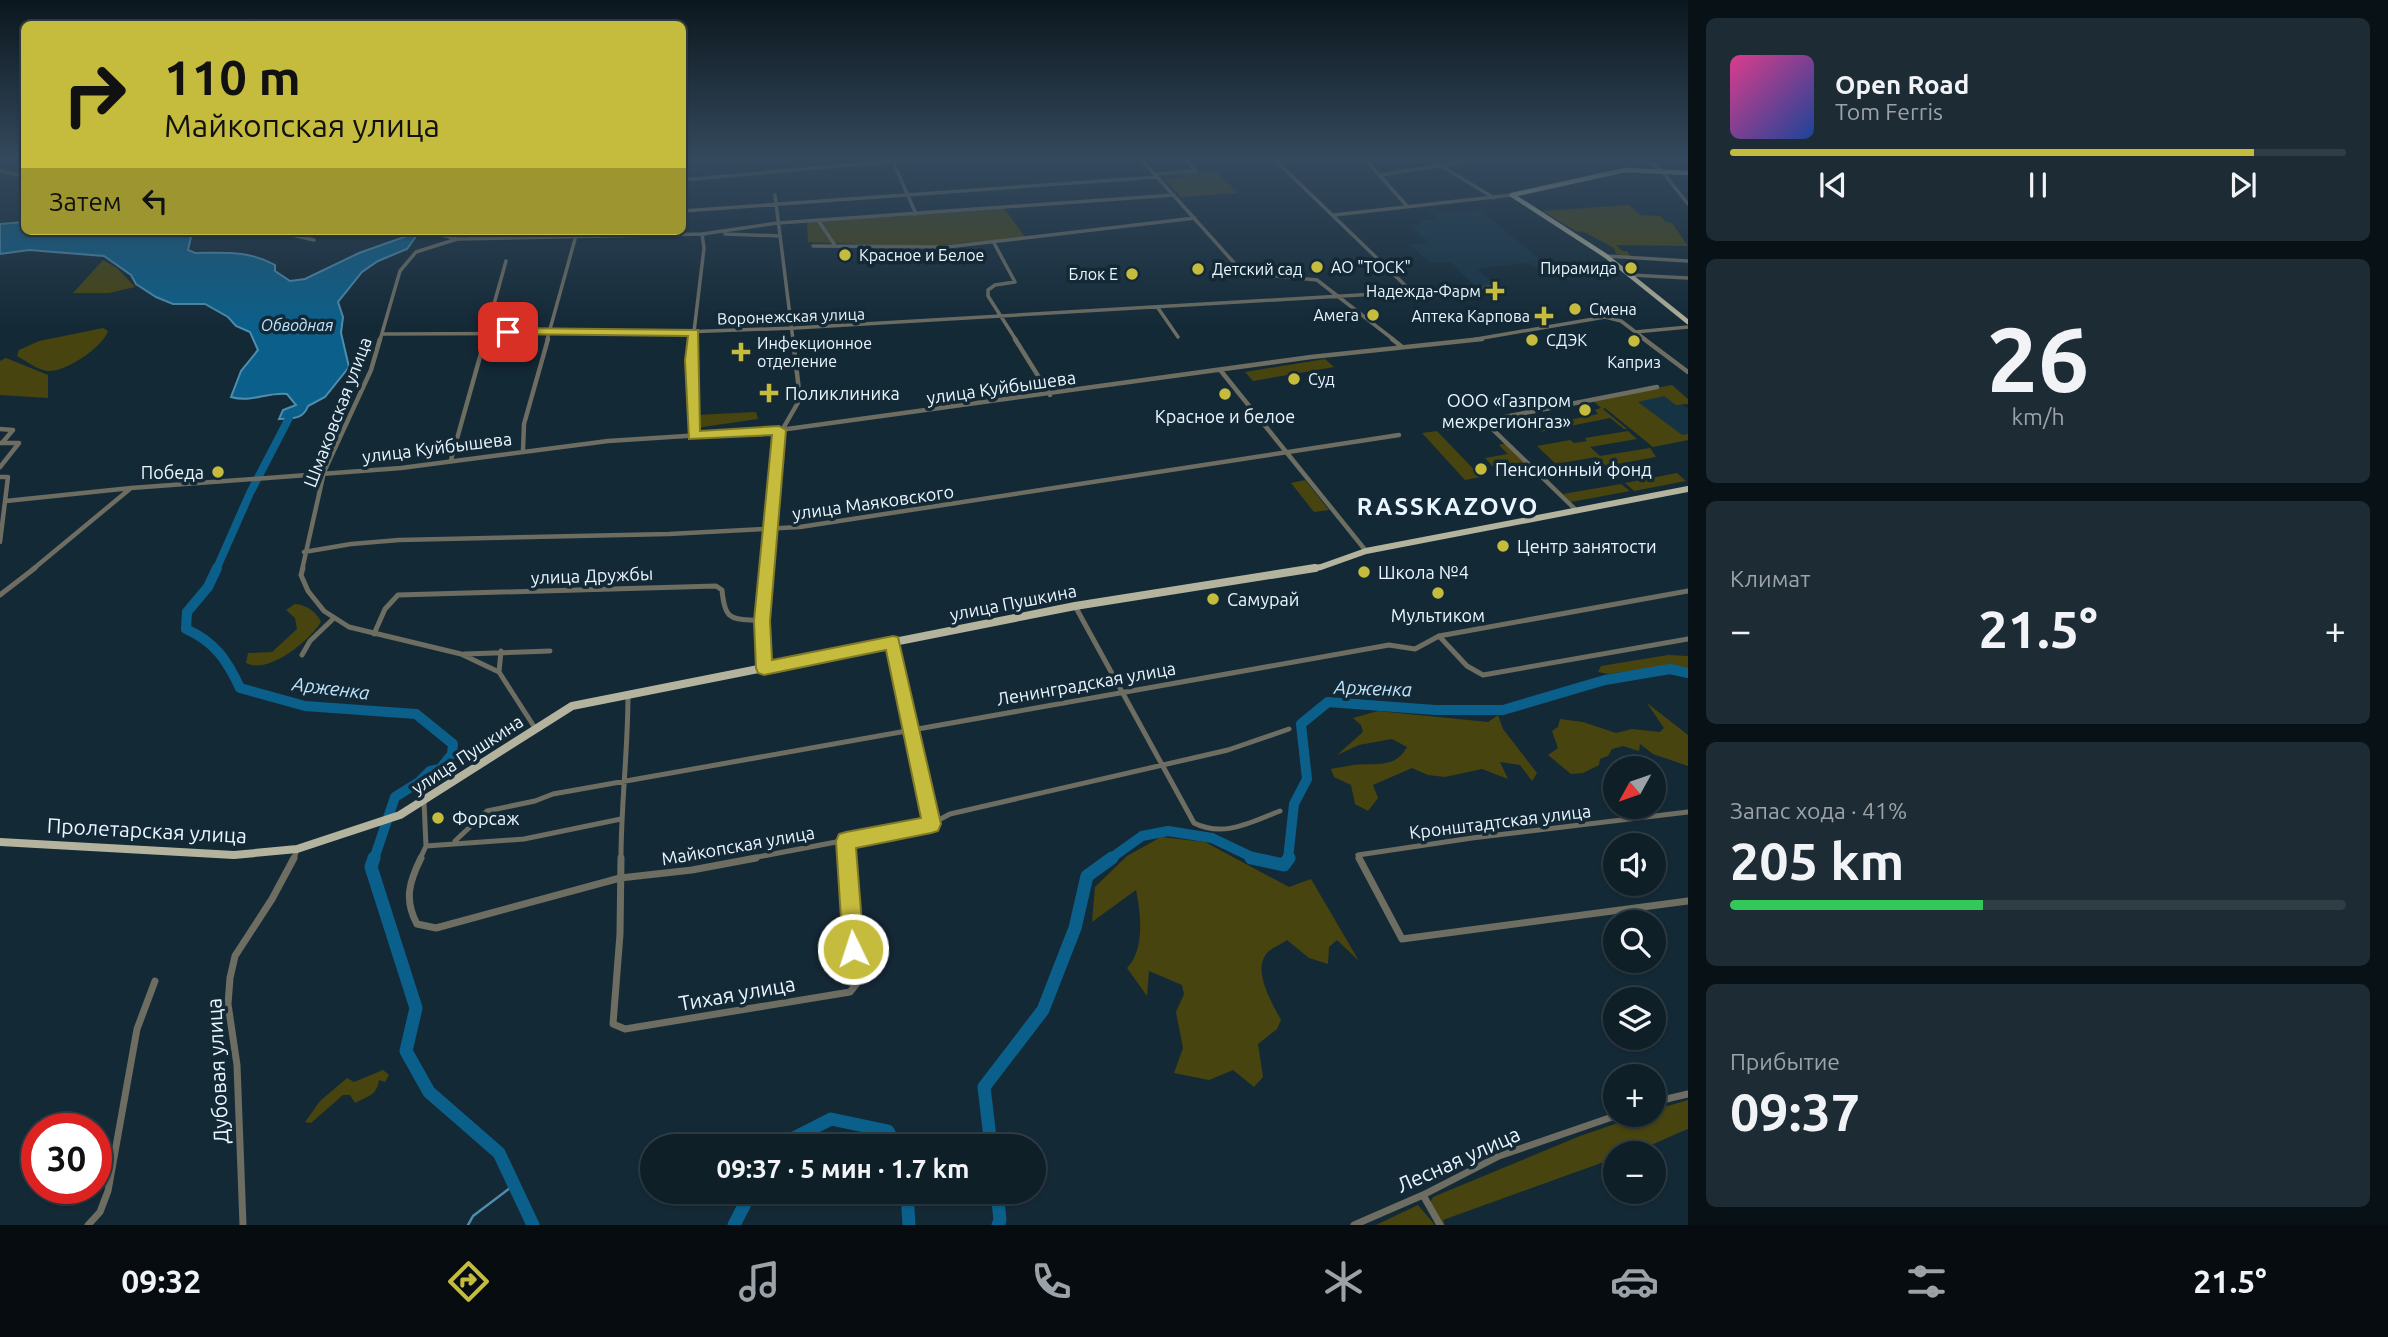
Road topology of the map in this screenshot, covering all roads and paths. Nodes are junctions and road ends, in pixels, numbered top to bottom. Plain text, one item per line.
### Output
1 (777, 215) edge
2 (897, 215) edge
3 (1192, 215) edge
4 (1334, 215) edge
5 (1543, 215) edge
6 (1195, 218) junction
7 (818, 220) junction
8 (778, 223) junction
9 (702, 234) junction
10 (292, 235) edge
11 (442, 235) edge
12 (473, 235) edge
13 (677, 235) edge
14 (686, 235) edge
15 (780, 236) junction
16 (467, 238) junction
17 (457, 239) junction
18 (575, 239) junction
19 (314, 240) dead end
20 (994, 243) junction
21 (834, 244) junction
22 (813, 246) dead end
23 (1606, 256) junction
24 (506, 261) dead end
25 (1688, 261) edge
26 (1630, 275) junction
27 (1688, 278) edge
28 (1494, 287) dead end
29 (1410, 290) junction
30 (1337, 296) junction
31 (1158, 308) junction
32 (1000, 317) junction
33 (1688, 322) edge
34 (1688, 327) edge
35 (792, 328) junction
36 (486, 332) junction
37 (550, 332) junction
38 (694, 332) junction
39 (1635, 332) junction
40 (382, 334) junction
41 (1178, 337) dead end
42 (1401, 346) junction
43 (1221, 371) junction
44 (1688, 372) edge
45 (1657, 387) dead end
46 (1051, 395) junction
47 (1484, 421) junction
48 (0, 429) edge
49 (1443, 429) dead end
50 (779, 430) junction
51 (1399, 435) dead end
52 (693, 436) junction
53 (1, 443) edge
54 (523, 450) junction
55 (1286, 453) junction
56 (451, 460) junction
57 (0, 467) edge
58 (323, 475) junction
59 (0, 477) edge
60 (243, 481) joint
61 (131, 488) junction
62 (1688, 489) edge
63 (6, 501) junction
64 (1577, 511) junction
65 (769, 531) junction
66 (0, 542) edge
67 (1366, 551) junction
68 (304, 552) junction
69 (1688, 591) edge
70 (0, 594) edge
71 (1075, 606) junction
72 (334, 618) junction
73 (762, 621) junction
74 (374, 634) junction
75 (1439, 636) junction
76 (1688, 639) edge
77 (893, 642) junction
78 (501, 651) junction
79 (550, 651) dead end
80 (461, 654) junction
81 (302, 655) dead end
82 (764, 668) junction
83 (499, 672) junction
84 (1122, 691) junction
85 (628, 695) junction
86 (535, 728) junction
87 (910, 729) junction
88 (1289, 729) dead end
89 (1163, 764) junction
90 (625, 781) junction
91 (424, 802) junction
92 (1280, 811) dead end
93 (1688, 812) edge
94 (621, 819) junction
95 (372, 824) joint
96 (931, 824) junction
97 (455, 841) junction
98 (846, 841) junction
99 (0, 842) edge
100 (426, 846) junction
101 (298, 849) junction
102 (620, 878) junction
103 (1688, 901) edge
104 (155, 981) dead end
105 (850, 992) joint
106 (671, 1023) joint
107 (1688, 1094) edge
108 (1666, 1099) edge
109 (1603, 1120) edge
110 (1423, 1195) junction
111 (88, 1225) edge
112 (243, 1225) edge
113 (1354, 1225) edge
114 (1440, 1225) edge

1 - 8 street
2 - 7 street
3 - 6 street
4 - 29 street
5 - 23 main road
6 - 20 street
6 - 30 street
7 - 8 street
7 - 21 street
8 - 9 street
8 - 15 street
9 - 14 street
9 - 15 street
9 - 38 street
10 - 19 street
11 - 17 street
12 - 16 street
13 - 18 street
15 - 35 street
16 - 17 street
16 - 18 street
17 - 40 street, Шмаковская улица
18 - 37 street
20 - 21 street
20 - 32 street
21 - 22 street
23 - 25 street
23 - 26 main road
24 - 36 street
26 - 27 street
26 - 33 main road
28 - 29 street, Воронежская улица
29 - 30 street, Воронежская улица
30 - 31 street, Воронежская улица
30 - 42 street
31 - 32 street, Воронежская улица
31 - 41 street
32 - 35 street, Воронежская улица
32 - 46 street
34 - 39 street
35 - 38 street, Воронежская улица
35 - 50 street
36 - 37 street, Воронежская улица
36 - 40 street, Воронежская улица
36 - 56 street
37 - 38 street, Воронежская улица
37 - 54 street
38 - 52 street
39 - 42 street, улица Куйбышева
39 - 44 street
40 - 58 street, Шмаковская улица
42 - 43 street, улица Куйбышева
43 - 46 street, улица Куйбышева
43 - 55 street
45 - 47 street
46 - 50 street, улица Куйбышева
47 - 49 street
47 - 64 street
48 - 53 street
50 - 52 street, улица Куйбышева
50 - 65 street
51 - 55 street, улица Маяковского
52 - 54 street, улица Куйбышева
53 - 57 street
54 - 56 street, улица Куйбышева
55 - 65 street, улица Маяковского
55 - 67 street
56 - 58 street, улица Куйбышева
58 - 60 street, улица Куйбышева
58 - 68 street, Шмаковская улица
59 - 63 street
60 - 61 street, улица Куйбышева
61 - 63 street, улица Куйбышева
61 - 70 street
62 - 64 main road, улица Пушкина
63 - 66 street
64 - 67 main road, улица Пушкина
65 - 68 street, улица Маяковского
65 - 73 street
67 - 71 main road, улица Пушкина
68 - 72 street, Шмаковская улица
69 - 75 street, Ленинградская улица
71 - 77 main road, улица Пушкина
71 - 84 street
72 - 74 street, Шмаковская улица
72 - 81 street
73 - 74 street, улица Дружбы
73 - 82 street
74 - 80 street, Шмаковская улица
75 - 76 street
75 - 84 street, Ленинградская улица
77 - 82 main road, улица Пушкина
77 - 87 street
78 - 79 street, Шмаковская улица
78 - 80 street, Шмаковская улица
78 - 83 street
80 - 83 street, Шмаковская улица
82 - 85 main road, улица Пушкина
83 - 86 street
84 - 87 street, Ленинградская улица
84 - 89 street
85 - 86 main road, улица Пушкина
85 - 90 street
86 - 91 main road, улица Пушкина
87 - 90 street, Ленинградская улица
87 - 96 street
88 - 89 street, Майкопская улица
89 - 92 street
89 - 96 street, Майкопская улица
90 - 94 street
90 - 97 street, Ленинградская улица
91 - 95 main road, улица Пушкина
91 - 100 street
93 - 103 street, Кронштадтская улица
94 - 97 street
94 - 102 street
95 - 101 main road, Пролетарская улица
96 - 98 street, Майкопская улица
97 - 100 street
98 - 102 street, Майкопская улица
98 - 105 street
99 - 101 main road, Пролетарская улица
100 - 102 street, Майкопская улица
101 - 112 street, Дубовая улица
102 - 106 street
104 - 111 street
105 - 106 street, Тихая улица
107 - 108 street
109 - 110 street, Лесная улица
110 - 113 street, Лесная улица
110 - 114 street

